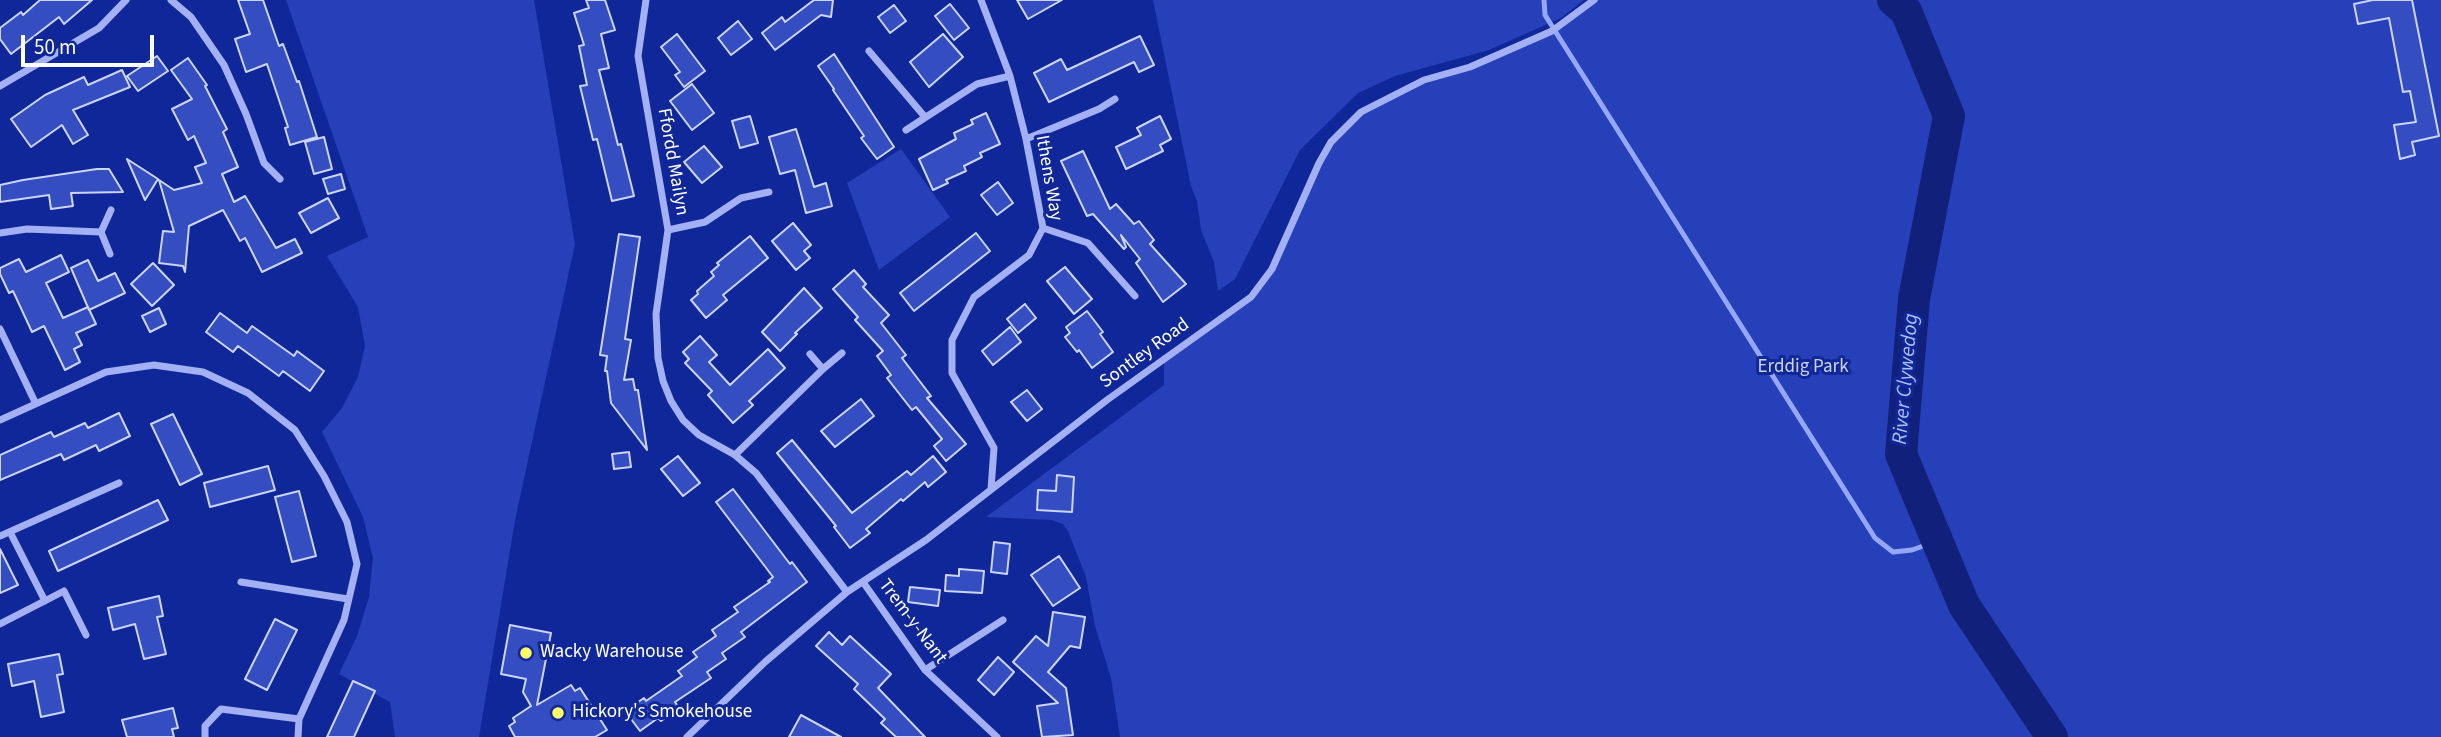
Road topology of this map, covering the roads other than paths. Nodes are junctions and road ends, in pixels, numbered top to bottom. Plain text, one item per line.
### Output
1 (126, 0) edge
2 (171, 0) edge
3 (646, 0) edge
4 (981, 0) edge
5 (1594, 0) edge
6 (869, 51) dead end
7 (1010, 76) junction
8 (0, 86) edge
9 (1115, 99) dead end
10 (925, 117) junction
11 (906, 130) dead end
12 (1026, 139) junction
13 (280, 179) dead end
14 (769, 192) dead end
15 (111, 210) dead end
16 (1043, 228) junction
17 (668, 230) junction
18 (101, 232) junction
19 (0, 233) edge
20 (110, 254) dead end
21 (1135, 296) dead end
22 (0, 328) edge
23 (842, 353) dead end
24 (810, 354) dead end
25 (823, 369) junction
26 (35, 402) junction
27 (0, 420) edge
28 (736, 455) junction
29 (119, 483) dead end
30 (991, 489) junction
31 (10, 532) junction
32 (0, 536) edge
33 (241, 582) dead end
34 (863, 582) junction
35 (847, 592) junction
36 (348, 599) junction
37 (45, 601) junction
38 (1003, 620) dead end
39 (0, 624) edge
40 (86, 635) dead end
41 (925, 670) junction
42 (299, 719) junction
43 (205, 737) edge
44 (298, 737) edge
45 (687, 737) edge
46 (997, 737) edge

1 - 8 street
2 - 13 street
3 - 17 street, Ffordd Mailyn
4 - 7 street, Ithens Way
5 - 30 street, Sontley Road
6 - 10 street
7 - 10 street
7 - 12 street, Ithens Way
9 - 12 street
10 - 11 street
12 - 16 street, Ithens Way
14 - 17 street
15 - 18 street
16 - 21 street
16 - 30 street, Ithens Way
17 - 28 street, Ffordd Mailyn
18 - 19 street
18 - 20 street
22 - 26 street
23 - 25 street
24 - 25 street
25 - 28 street
26 - 27 street
26 - 36 street
28 - 35 street, Ffordd Mailyn
29 - 31 street
30 - 34 street, Sontley Road
31 - 32 street
31 - 37 street
33 - 36 street
34 - 35 street, Sontley Road
34 - 41 street, Trem-y-Nant
35 - 45 street, Sontley Road
36 - 42 street
37 - 39 street
37 - 40 street
38 - 41 street
41 - 46 street, Trem-y-Nant
42 - 43 street
42 - 44 street

